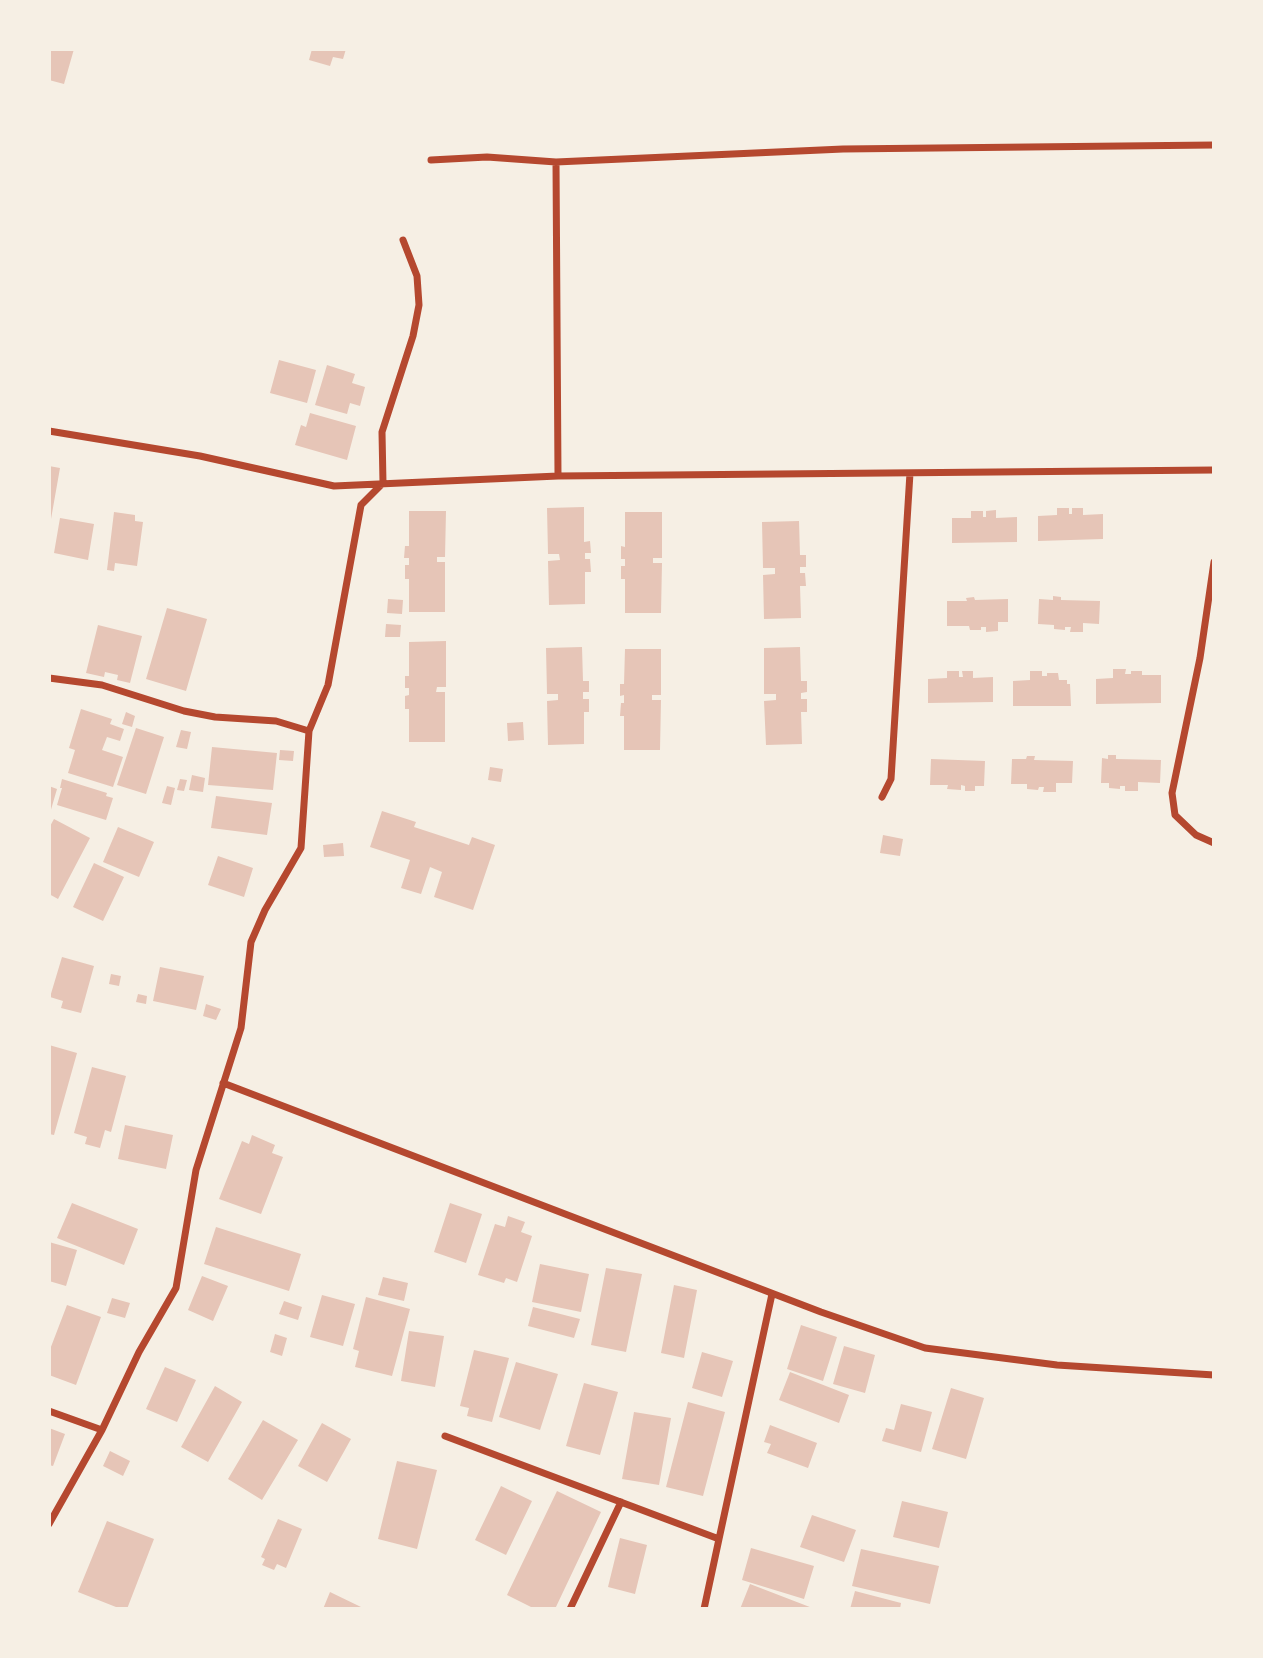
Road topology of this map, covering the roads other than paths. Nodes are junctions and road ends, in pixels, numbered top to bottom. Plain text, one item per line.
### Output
1 (1214, 145) edge
2 (431, 160) dead end
3 (556, 162) junction
4 (403, 240) dead end
5 (49, 431) edge
6 (1214, 470) edge
7 (910, 473) junction
8 (558, 476) junction
9 (383, 483) junction
10 (1214, 562) edge
11 (49, 678) edge
12 (309, 731) junction
13 (881, 797) dead end
14 (1214, 843) edge
15 (223, 1083) junction
16 (772, 1294) junction
17 (1214, 1375) edge
18 (49, 1411) edge
19 (102, 1430) junction
20 (445, 1436) dead end
21 (621, 1502) junction
22 (49, 1524) edge
23 (719, 1539) junction
24 (570, 1609) edge
25 (704, 1609) edge

1 - 3 street
2 - 3 street
3 - 8 street
4 - 9 street
5 - 9 street
6 - 7 street
7 - 8 street
7 - 13 street
8 - 9 street
9 - 12 street
10 - 14 street
11 - 12 street
12 - 15 street
15 - 16 street
15 - 19 street
16 - 17 street
16 - 23 street
18 - 19 street
19 - 22 street
20 - 21 street
21 - 23 street
21 - 24 street
23 - 25 street

